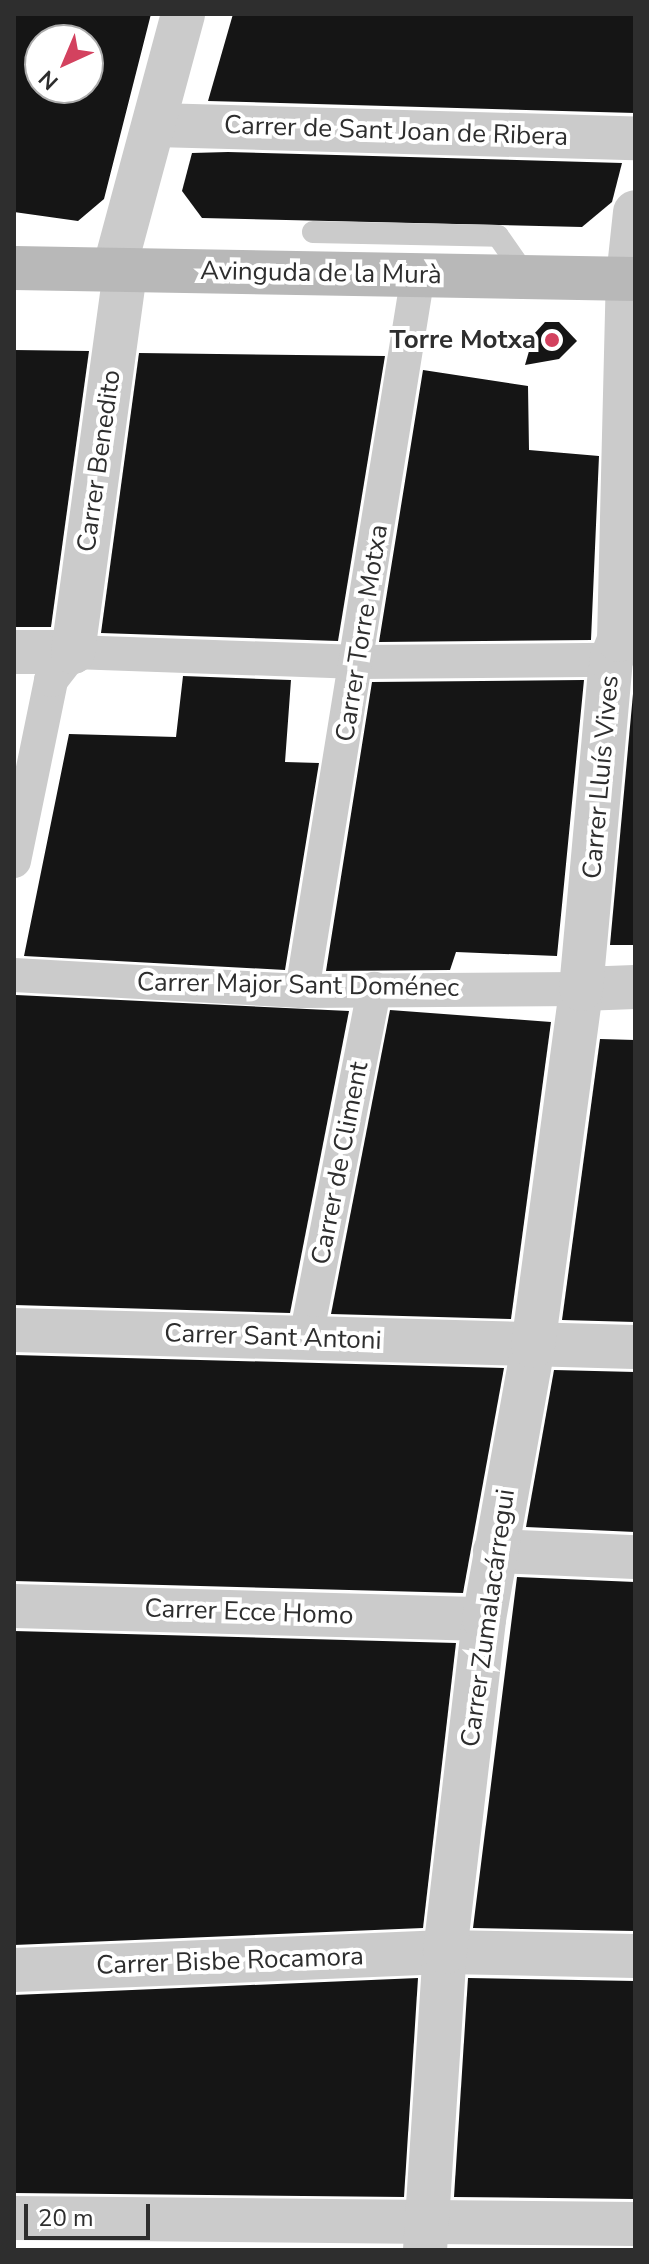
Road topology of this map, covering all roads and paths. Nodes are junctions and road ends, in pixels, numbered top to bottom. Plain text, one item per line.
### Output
1 (183, 14) edge
2 (156, 125) junction
3 (635, 138) edge
4 (635, 212) edge
5 (313, 232) dead end
6 (14, 268) edge
7 (119, 270) junction
8 (418, 275) junction
9 (526, 276) junction
10 (632, 278) edge
11 (622, 647) edge
12 (14, 652) edge
13 (73, 652) junction
14 (359, 662) junction
15 (14, 861) edge
16 (14, 975) edge
17 (635, 987) edge
18 (374, 989) junction
19 (581, 989) junction
20 (302, 991) junction
21 (14, 1330) edge
22 (306, 1337) junction
23 (533, 1346) junction
24 (635, 1347) edge
25 (495, 1551) junction
26 (635, 1557) edge
27 (14, 1606) edge
28 (484, 1619) junction
29 (445, 1952) junction
30 (635, 1956) edge
31 (14, 1970) edge
32 (14, 2218) edge
33 (635, 2224) edge
34 (424, 2236) edge

1 - 2 street, Carrer Benedito
2 - 3 street, Carrer de Sant Joan de Ribera
2 - 7 street, Carrer Benedito
4 - 10 street, Carrer Lluís Vives
5 - 9 lane
6 - 7 main road, Avinguda de la Murà
7 - 8 main road, Avinguda de la Murà
7 - 13 street, Carrer Benedito
8 - 9 main road, Avinguda de la Murà
8 - 14 street, Carrer Torre Motxa
9 - 10 main road, Avinguda de la Murà
10 - 11 street, Carrer Lluís Vives
11 - 14 street
11 - 19 street, Carrer Lluís Vives
12 - 13 street
13 - 14 street
13 - 15 street
14 - 20 street, Carrer Torre Motxa
16 - 20 street, Carrer Major Sant Doménec
17 - 19 street
18 - 19 street, Carrer Major Sant Doménec
18 - 20 street, Carrer Major Sant Doménec
18 - 22 street, Carrer de Climent
19 - 23 street, Carrer Zumalacárregui
21 - 22 street, Carrer Sant Antoni
22 - 23 street, Carrer Sant Antoni
23 - 24 street, Carrer Sant Antoni
23 - 25 street, Carrer Zumalacárregui
25 - 26 street
25 - 28 street, Carrer Zumalacárregui
27 - 28 street, Carrer Ecce Homo
28 - 29 street, Carrer Zumalacárregui
29 - 30 street, Carrer Bisbe Rocamora
29 - 31 street, Carrer Bisbe Rocamora
29 - 34 street, Carrer Zumalacárregui
32 - 34 street
33 - 34 street

